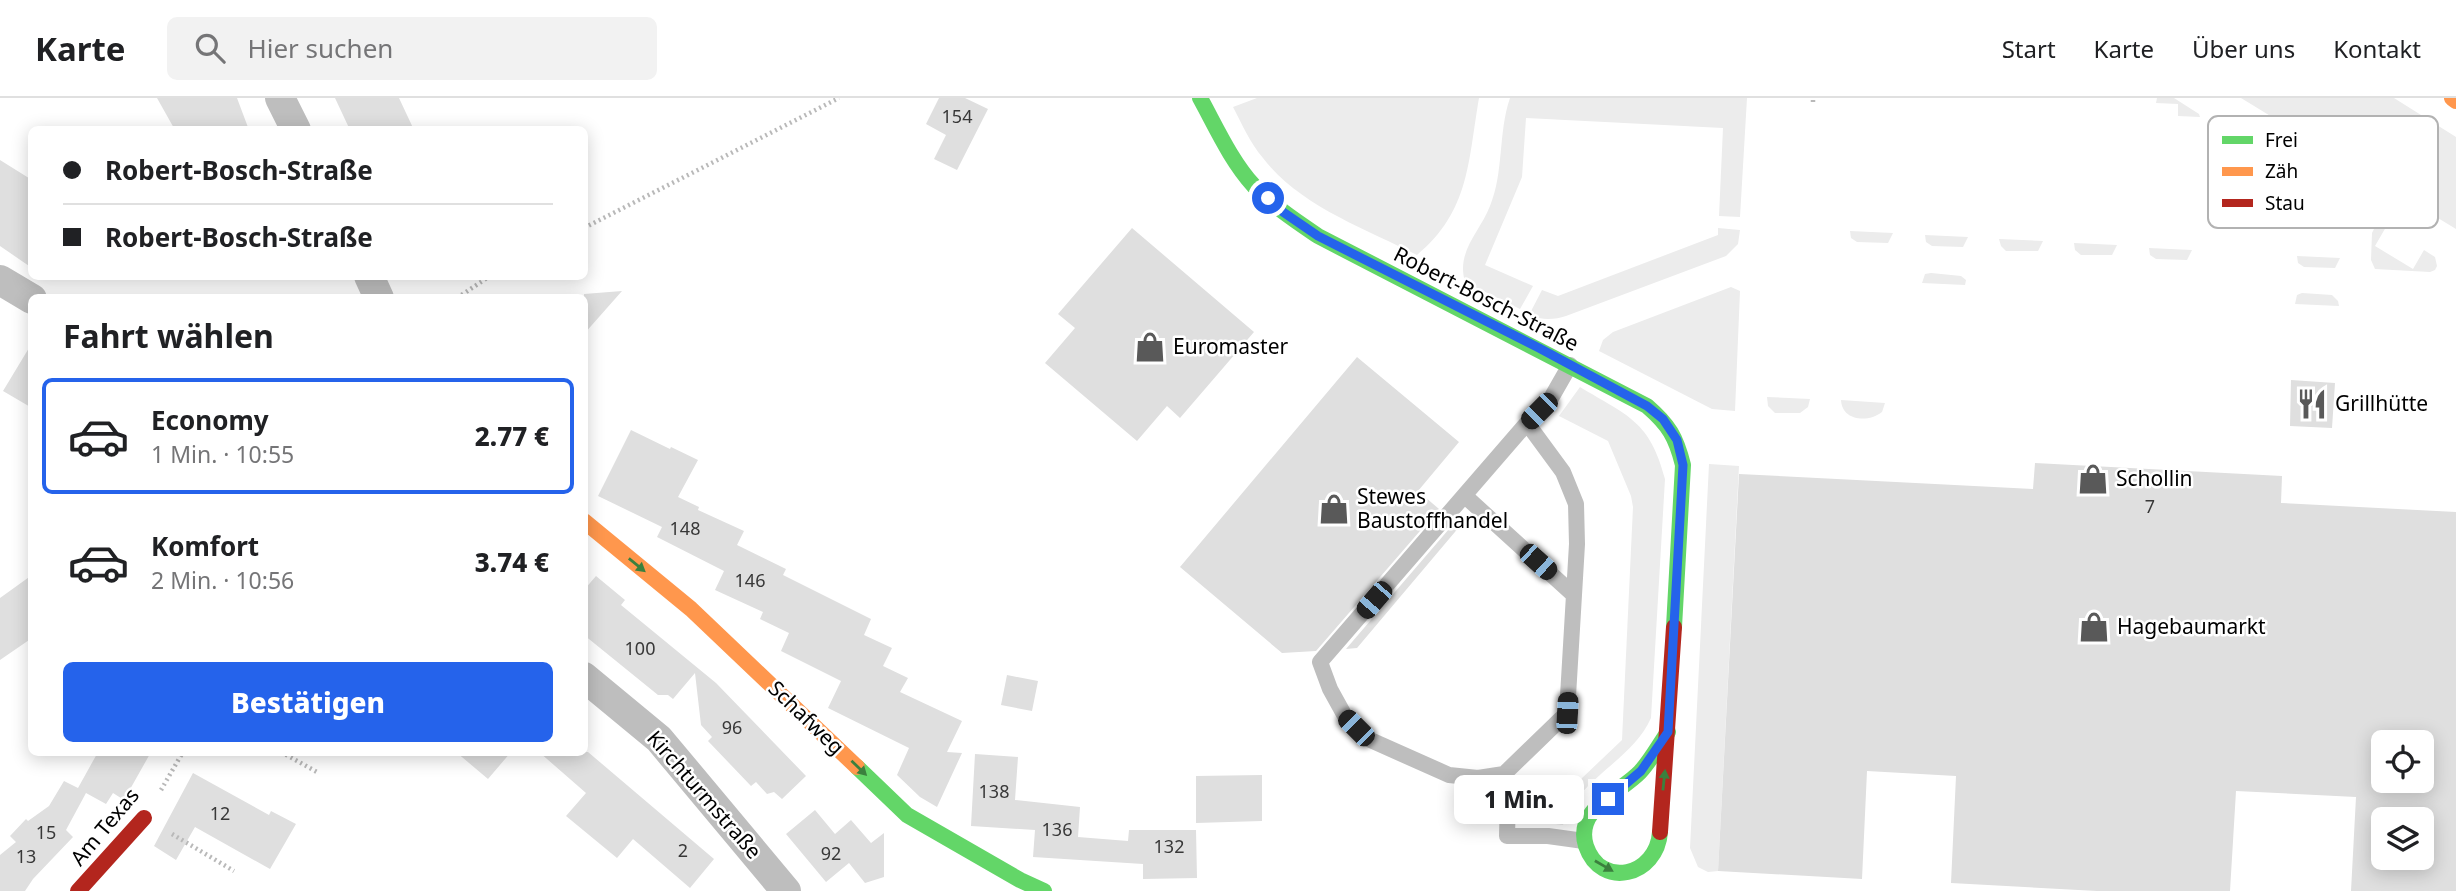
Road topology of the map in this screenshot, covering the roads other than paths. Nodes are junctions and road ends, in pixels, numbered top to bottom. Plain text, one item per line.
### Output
1 (280, 98) edge
2 (1200, 98) edge
3 (294, 126) edge
4 (0, 280) edge
5 (28, 297) edge
6 (1570, 365) junction
7 (1527, 423) junction
8 (1465, 496) junction
9 (588, 524) edge
10 (1574, 595) junction
11 (588, 680) edge
12 (1668, 732) junction
13 (1504, 774) junction
14 (144, 818) road end
15 (1584, 841) junction
16 (78, 891) edge
17 (786, 891) edge
18 (1044, 891) edge

1 - 3 street
2 - 6 street, Robert-Bosch-Straße
4 - 5 street
6 - 7 lane
6 - 12 street, Robert-Bosch-Straße
7 - 8 lane
7 - 10 lane
8 - 10 lane
8 - 13 lane
9 -> 18 street, Schafweg
10 - 13 lane
11 - 17 street, Kirchturmstraße
12 - 15 street
15 -> 12 street, Robert-Bosch-Straße
13 - 15 lane
14 - 16 street, Am Texas

